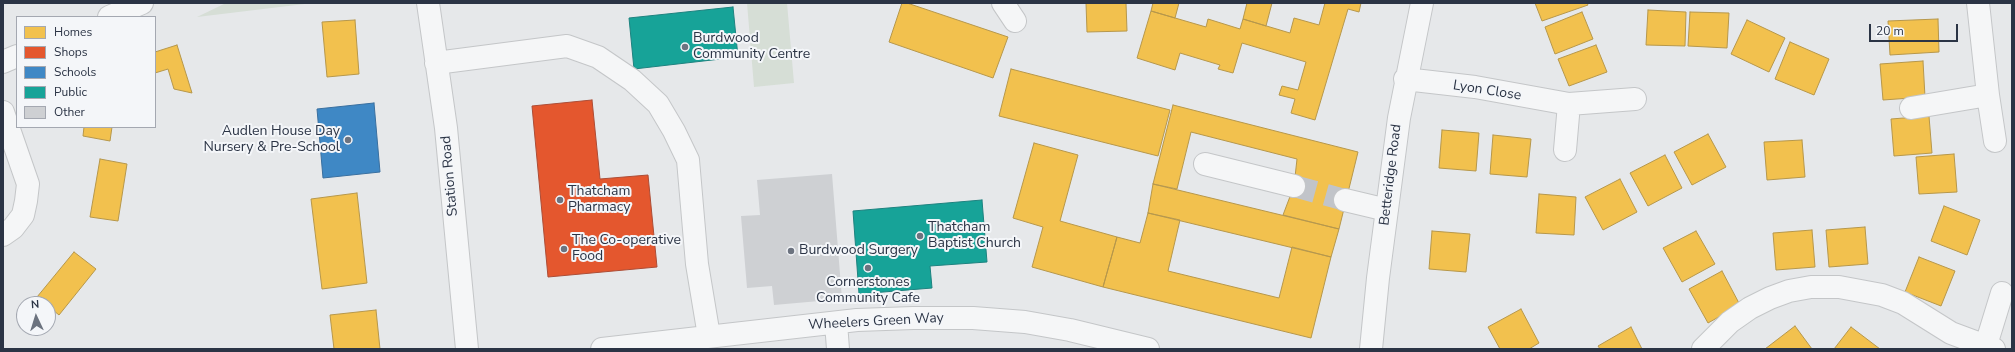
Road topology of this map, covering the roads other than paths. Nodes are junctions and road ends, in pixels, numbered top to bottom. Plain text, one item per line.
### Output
1 (142, 3) edge
2 (428, 3) edge
3 (1422, 3) edge
4 (1978, 3) edge
5 (111, 16) edge
6 (16, 56) edge
7 (3, 62) edge
8 (436, 62) junction
9 (1405, 79) junction
10 (1988, 95) junction
11 (1635, 99) dead end
12 (1569, 104) junction
13 (1911, 108) dead end
14 (3, 112) edge
15 (1995, 141) dead end
16 (1565, 150) dead end
17 (1205, 164) dead end
18 (1294, 186) tunnel mouth
19 (1345, 200) tunnel mouth
20 (1387, 210) junction
21 (3, 235) edge
22 (2002, 293) dead end
23 (836, 323) junction
24 (709, 336) junction
25 (1990, 347) edge
26 (467, 349) edge
27 (602, 349) edge
28 (838, 349) edge
29 (1148, 349) edge
30 (1371, 349) edge
31 (1703, 349) edge

1 - 5 street
2 - 8 street, Station Road
3 - 9 street, Betteridge Road
4 - 10 street
6 - 7 street
8 - 24 street
8 - 26 street, Station Road
9 - 12 street, Lyon Close
9 - 20 street, Betteridge Road
10 - 13 street
10 - 15 street
11 - 12 street, Lyon Close
12 - 16 street
14 - 21 street
17 - 18 street
19 - 20 street
20 - 30 street, Betteridge Road
22 - 25 street
23 - 24 street, Wheelers Green Way
23 - 28 street
23 - 29 street, Wheelers Green Way
24 - 27 street, Wheelers Green Way
25 - 31 street

